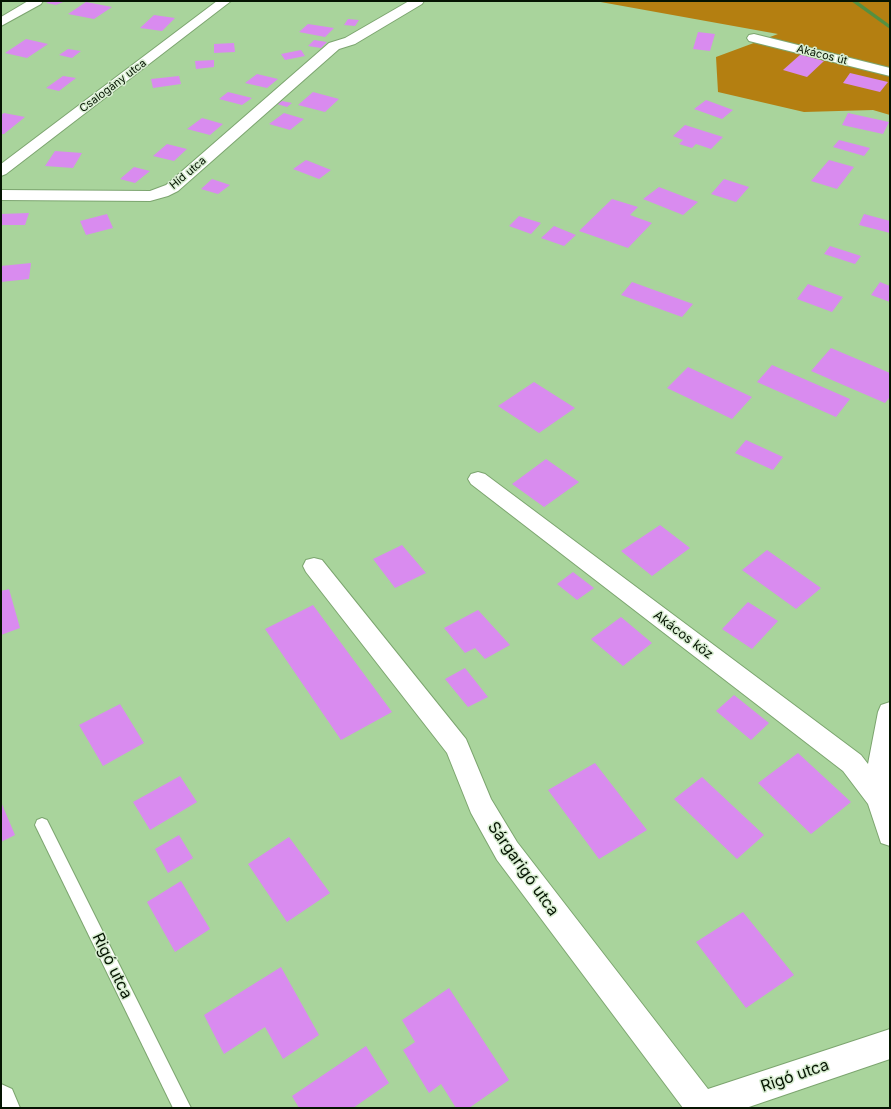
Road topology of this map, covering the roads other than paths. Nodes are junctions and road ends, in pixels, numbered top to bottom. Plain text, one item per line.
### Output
1 (37, 1) edge
2 (225, 1) edge
3 (418, 1) edge
4 (1, 22) edge
5 (349, 29) dead end
6 (754, 38) dead end
7 (334, 46) junction
8 (890, 72) edge
9 (1, 171) edge
10 (1, 195) edge
11 (478, 479) dead end
12 (314, 566) dead end
13 (890, 712) edge
14 (880, 799) junction
15 (42, 825) dead end
16 (890, 834) edge
17 (890, 1044) edge
18 (1, 1100) edge
19 (4, 1108) edge
20 (182, 1108) edge
21 (701, 1108) edge

1 - 4 street
2 - 9 street, Csalogány utca
3 - 7 street, Híd utca
5 - 7 street, Híd utca
6 - 8 street, Akácos út
7 - 10 street, Híd utca
11 - 14 street, Akácos köz
12 - 21 street, Sárgarigó utca
13 - 14 street
14 - 16 street
15 - 20 lane, Rigó utca
17 - 21 street, Rigó utca
18 - 19 street

